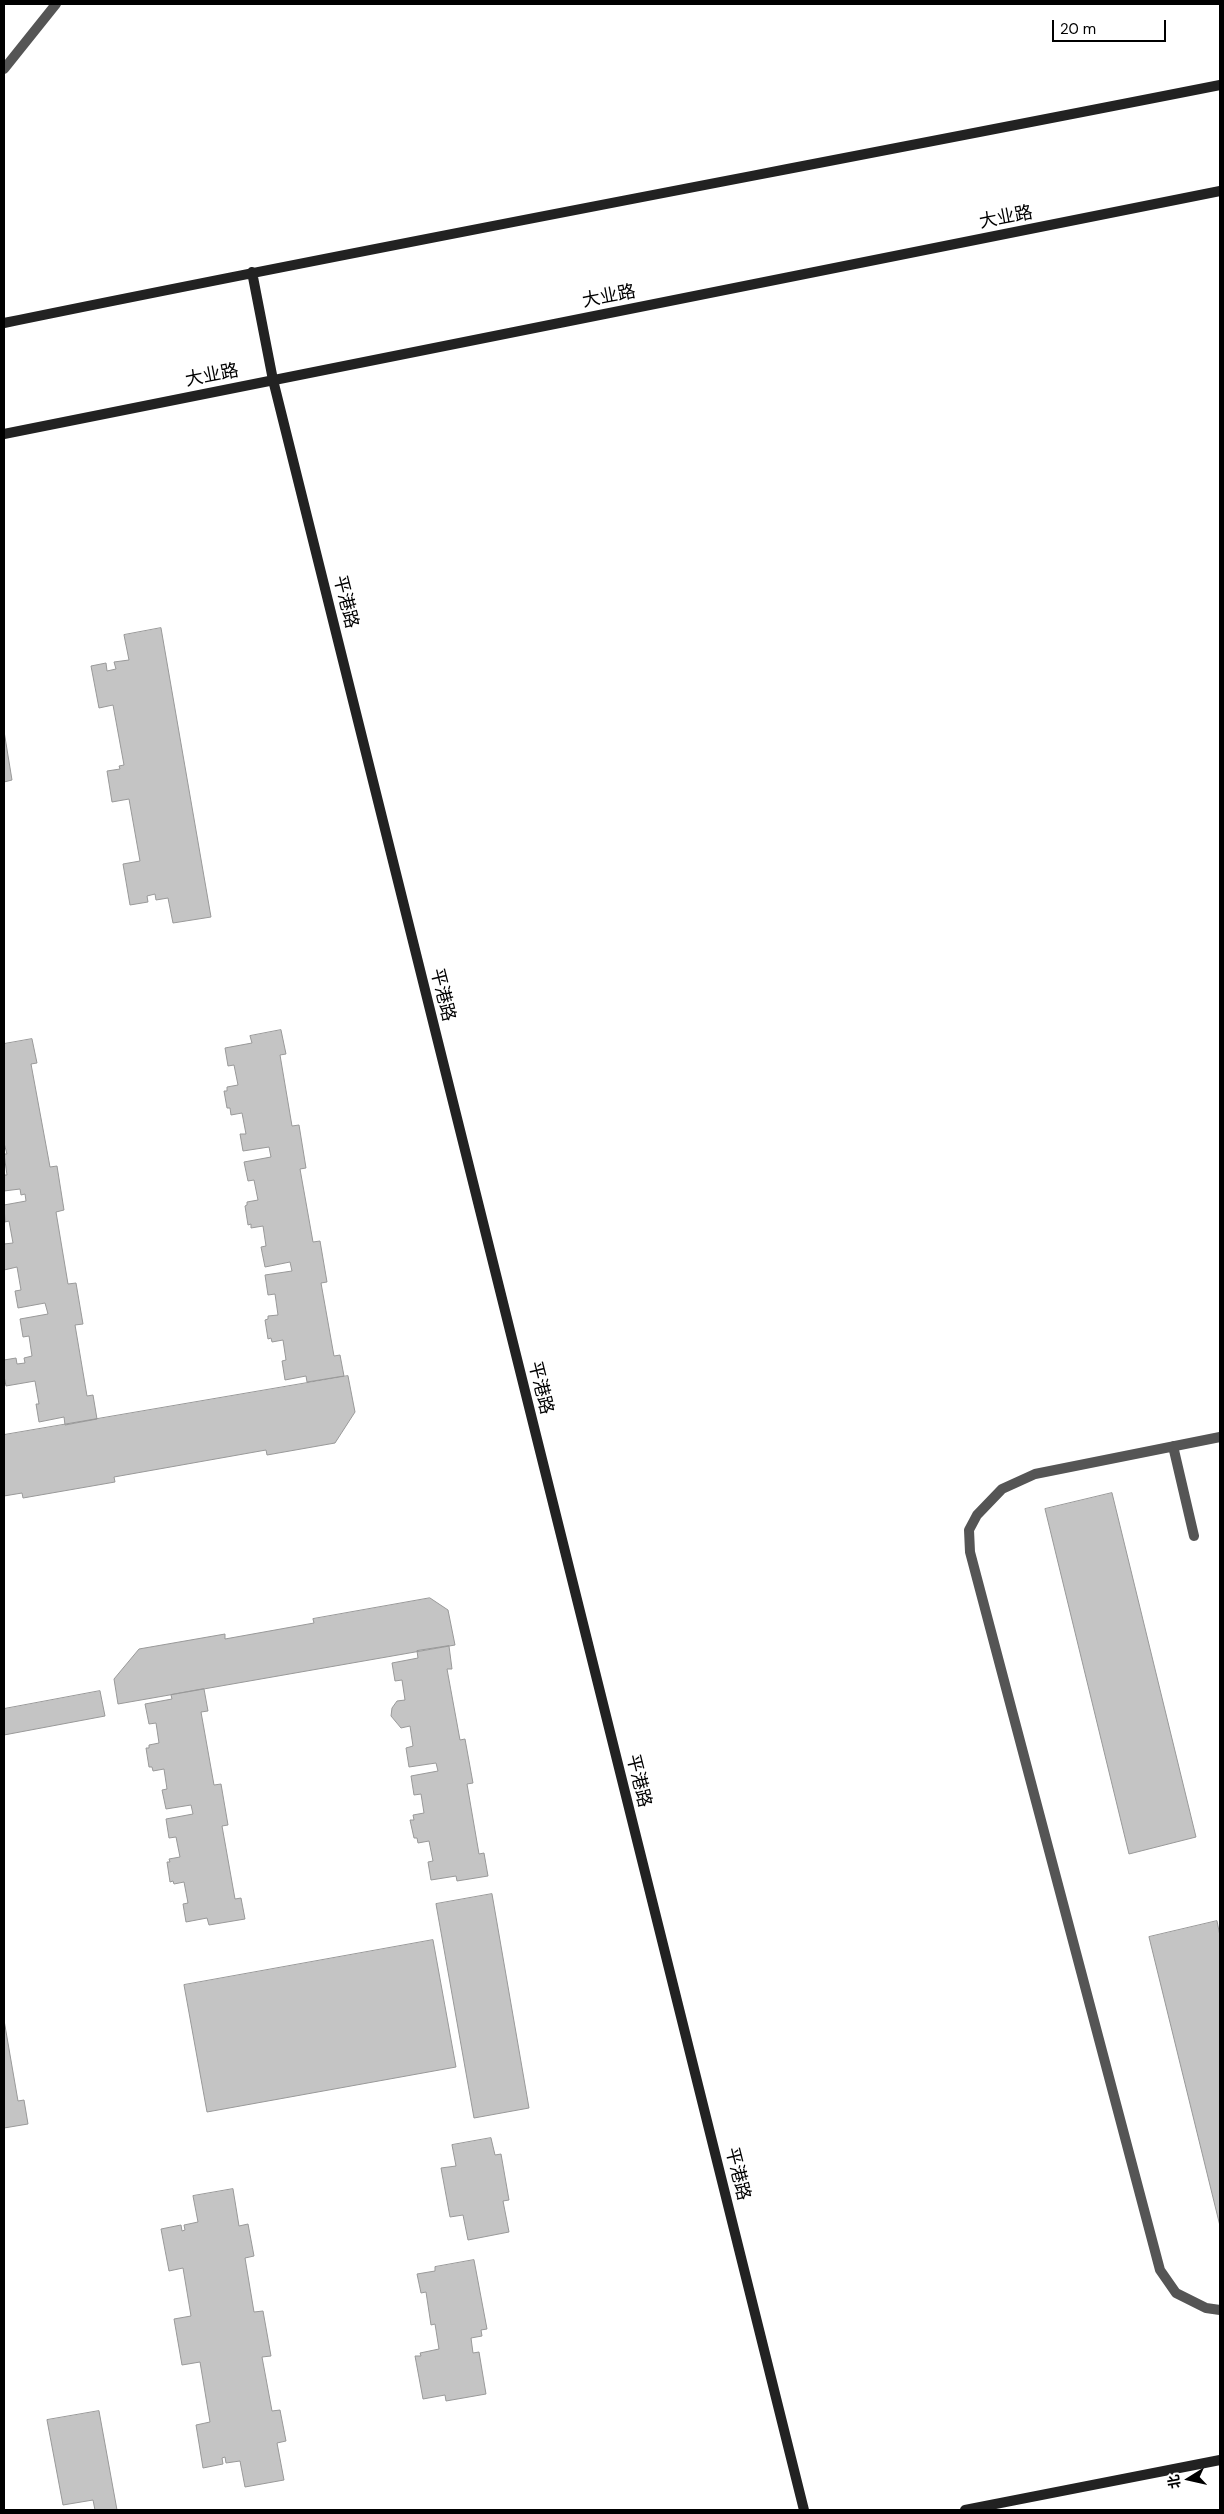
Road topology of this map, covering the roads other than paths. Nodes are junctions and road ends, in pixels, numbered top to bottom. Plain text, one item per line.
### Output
1 (56, 4) edge
2 (4, 68) edge
3 (1220, 85) edge
4 (1220, 191) edge
5 (252, 272) junction
6 (4, 323) edge
7 (273, 380) junction
8 (4, 434) edge
9 (1220, 1437) edge
10 (1173, 1446) junction
11 (1194, 1536) dead end
12 (1220, 2310) edge
13 (1220, 2460) edge
14 (804, 2510) edge
15 (965, 2510) edge

1 - 2 street
3 - 5 street
4 - 7 street, 大业路
5 - 6 street
5 - 7 street, 平港路
7 - 8 street, 大业路
7 - 14 street, 平港路
9 - 10 street
10 - 11 street
10 - 12 street
13 - 15 street

